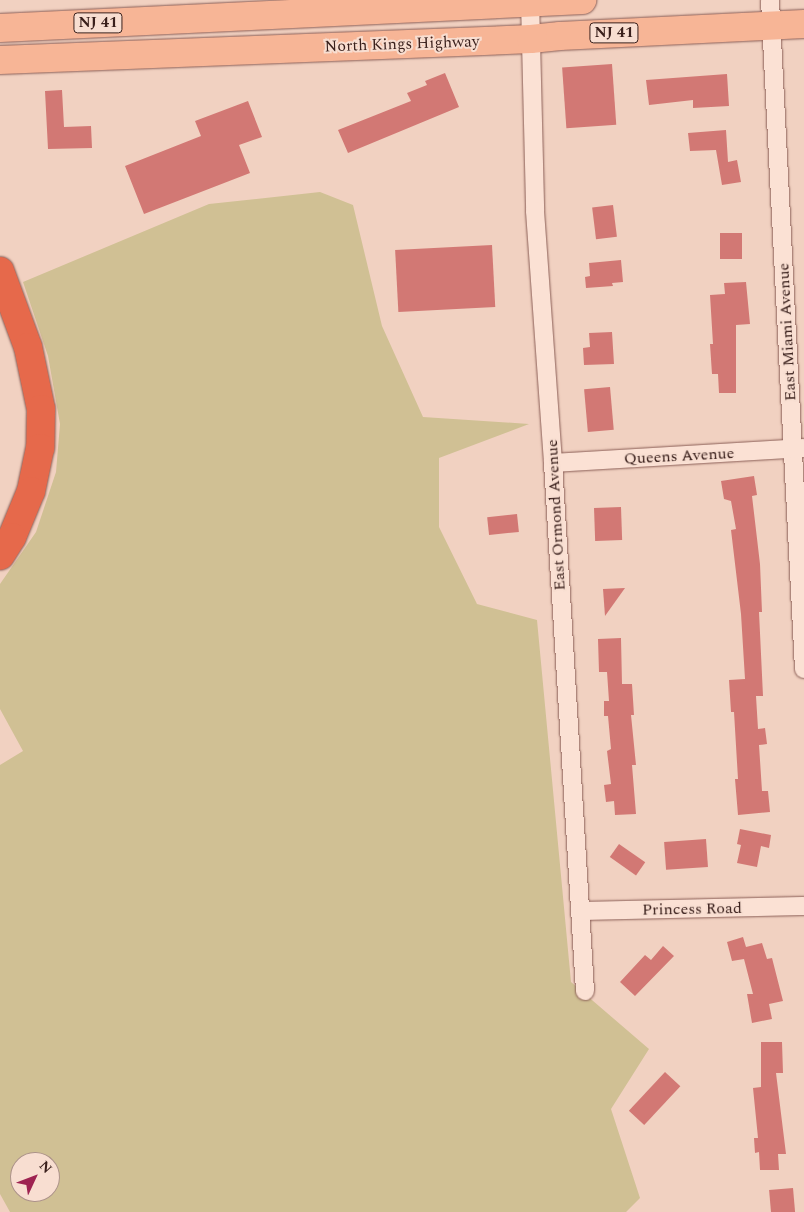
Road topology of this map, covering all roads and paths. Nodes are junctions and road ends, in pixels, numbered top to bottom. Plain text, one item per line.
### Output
1 (582, 0) edge
2 (530, 1) edge
3 (771, 13) edge
4 (804, 24) edge
5 (0, 28) edge
6 (531, 39) junction
7 (0, 60) edge
8 (0, 272) edge
9 (798, 449) edge
10 (554, 463) junction
11 (0, 556) edge
12 (804, 668) edge
13 (804, 906) edge
14 (580, 912) junction
15 (586, 992) dead end

1 - 2 main road, North Kings Highway / NJ 41
2 - 5 main road, North Kings Highway / NJ 41
2 - 6 street, East Ormond Avenue
3 - 4 main road, North Kings Highway / NJ 41
3 - 6 main road, North Kings Highway / NJ 41
3 - 9 street, East Miami Avenue
6 - 7 main road, North Kings Highway / NJ 41
6 - 10 street, East Ormond Avenue
8 - 11 highway
9 - 10 street, Queens Avenue
9 - 12 street, East Miami Avenue
10 - 14 street, East Ormond Avenue
13 - 14 street, Princess Road
14 - 15 street, East Ormond Avenue

